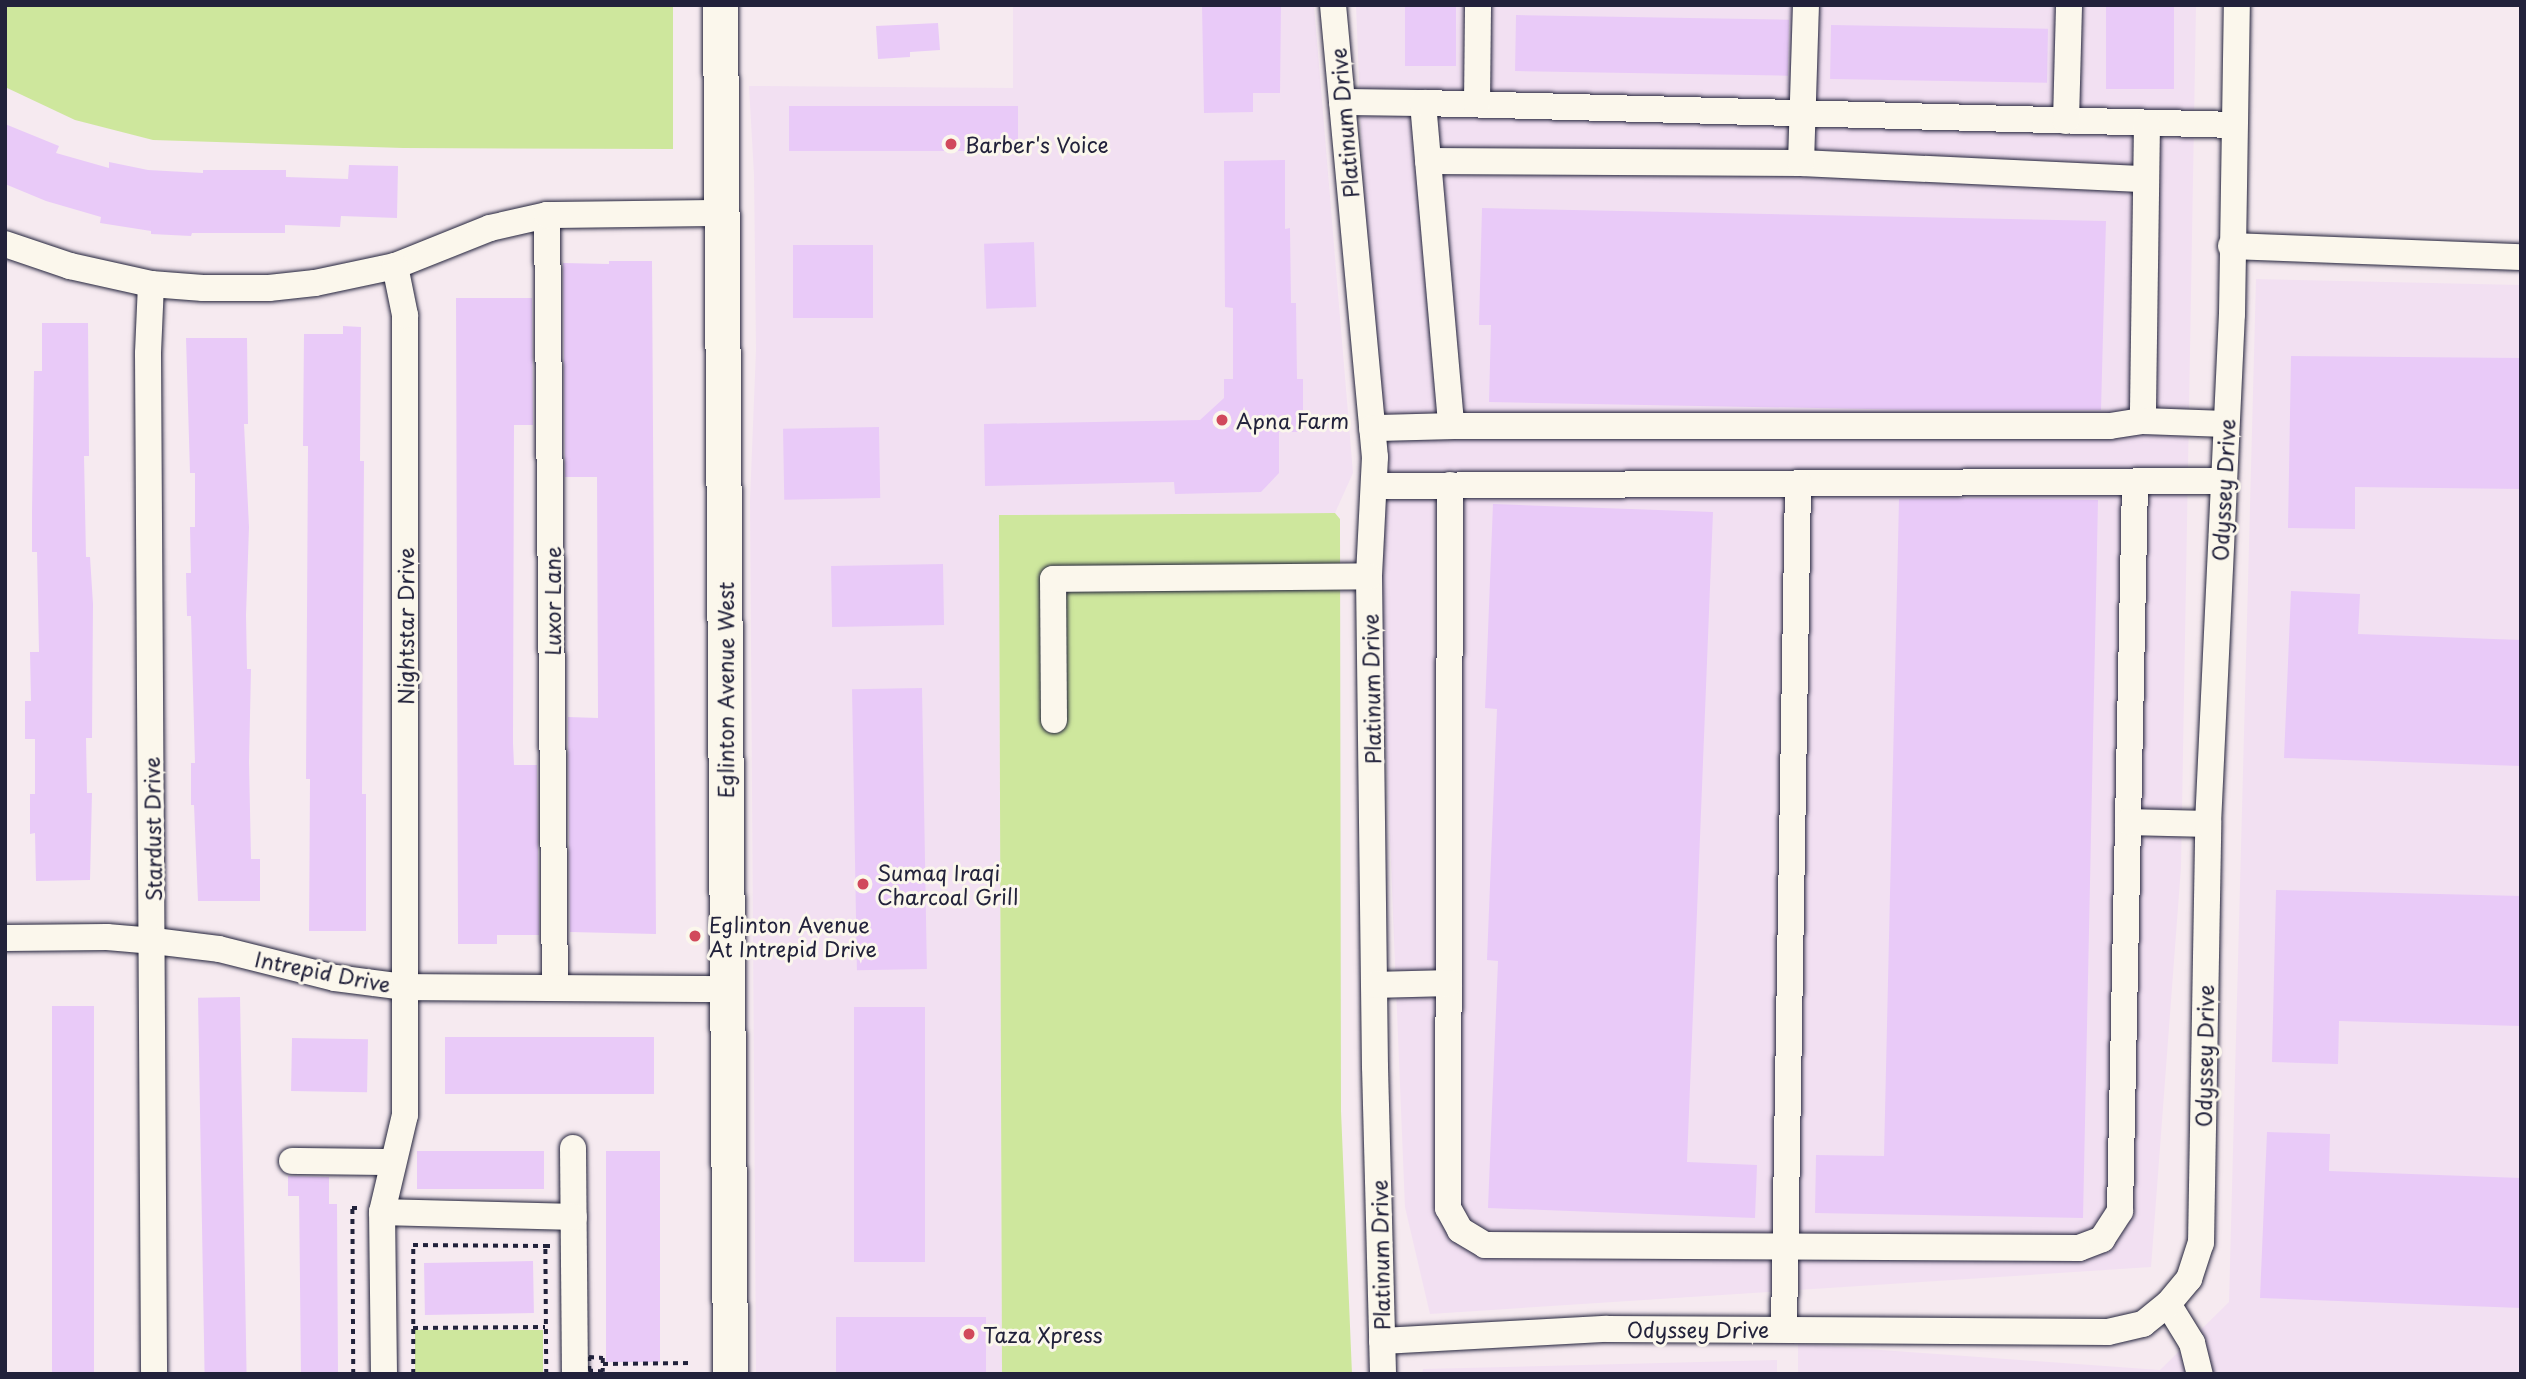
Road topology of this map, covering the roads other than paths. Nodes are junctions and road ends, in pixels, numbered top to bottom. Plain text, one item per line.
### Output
1 (720, 5) edge
2 (1334, 5) edge
3 (1478, 5) edge
4 (1806, 5) edge
5 (2069, 5) edge
6 (2237, 5) edge
7 (1342, 102) junction
8 (1423, 103) junction
9 (1477, 104) junction
10 (1802, 113) junction
11 (2066, 121) junction
12 (2147, 123) junction
13 (2234, 125) junction
14 (1428, 161) junction
15 (1801, 163) junction
16 (2146, 179) junction
17 (720, 214) junction
18 (547, 215) junction
19 (5, 244) edge
20 (2231, 246) junction
21 (2521, 257) edge
22 (396, 266) junction
23 (151, 284) junction
24 (2143, 421) junction
25 (2226, 424) junction
26 (1451, 426) junction
27 (1372, 428) junction
28 (2223, 481) junction
29 (1798, 483) junction
30 (2135, 483) junction
31 (1450, 485) junction
32 (1375, 486) junction
33 (1369, 576) junction
34 (1054, 720) dead end
35 (2128, 822) junction
36 (2208, 824) junction
37 (5, 938) edge
38 (153, 941) junction
39 (1448, 983) junction
40 (1375, 985) junction
41 (405, 987) junction
42 (555, 988) junction
43 (727, 989) junction
44 (573, 1148) dead end
45 (292, 1161) dead end
46 (393, 1162) junction
47 (375, 1210) junction
48 (562, 1217) junction
49 (1783, 1247) junction
50 (2168, 1304) junction
51 (1784, 1328) junction
52 (1382, 1341) junction
53 (155, 1374) edge
54 (384, 1374) edge
55 (575, 1374) edge
56 (730, 1374) edge
57 (1383, 1374) edge
58 (2200, 1374) edge

1 - 17 main road, Eglinton Avenue West
2 - 7 street, Platinum Drive
3 - 9 street
4 - 10 street
5 - 11 street
6 - 13 street, Odyssey Drive
7 - 8 street
7 - 27 street, Platinum Drive
8 - 9 street
8 - 14 street
9 - 10 street
10 - 11 street
10 - 15 street
11 - 12 street
12 - 13 street
12 - 16 street
13 - 20 street, Odyssey Drive
14 - 15 street
14 - 26 street
15 - 16 street
16 - 24 street
17 - 18 street
17 - 43 main road, Eglinton Avenue West
18 - 22 street
18 - 42 street, Luxor Lane
19 - 23 street
20 - 21 street
20 - 25 street, Odyssey Drive
22 - 23 street
22 - 41 street, Nightstar Drive
23 - 38 street, Stardust Drive
24 - 25 street
24 - 26 street
25 - 28 street, Odyssey Drive
26 - 27 street
27 - 32 street, Platinum Drive
28 - 30 street
28 - 36 street, Odyssey Drive
29 - 30 street
29 - 31 street
29 - 49 street
30 - 35 street
31 - 32 street
31 - 39 street
32 - 33 street, Platinum Drive
33 - 34 street
33 - 40 street, Platinum Drive
35 - 36 street
35 - 49 street
36 - 50 street, Odyssey Drive
37 - 38 street, Intrepid Drive
38 - 41 street, Intrepid Drive
38 - 53 street, Stardust Drive
39 - 40 street
39 - 49 street
40 - 52 street, Platinum Drive
41 - 42 street, Intrepid Drive
41 - 46 street, Nightstar Drive
42 - 43 street, Intrepid Drive
43 - 56 main road, Eglinton Avenue West
44 - 48 street
45 - 46 street
46 - 47 street, Nightstar Drive
47 - 48 street
47 - 54 street, Nightstar Drive
48 - 55 street
49 - 51 street
50 - 51 street, Odyssey Drive
50 - 58 street
51 - 52 street, Odyssey Drive
52 - 57 street, Platinum Drive

